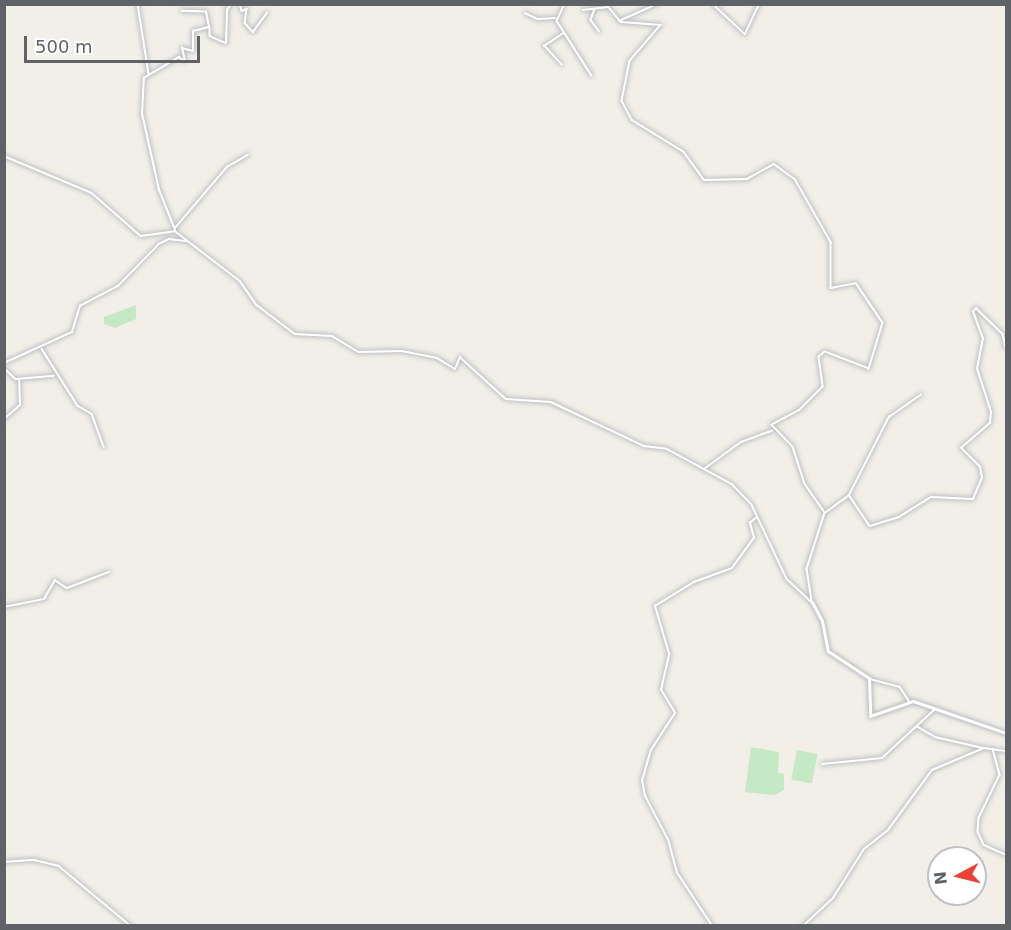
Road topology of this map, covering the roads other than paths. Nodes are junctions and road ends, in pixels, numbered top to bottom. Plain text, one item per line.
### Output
1 (138, 4) edge
2 (231, 4) edge
3 (240, 4) edge
4 (565, 4) edge
5 (657, 4) edge
6 (713, 4) edge
7 (759, 4) edge
8 (607, 6) edge
9 (595, 9) junction
10 (182, 10) dead end
11 (583, 10) dead end
12 (267, 13) dead end
13 (525, 13) dead end
14 (557, 18) junction
15 (618, 21) junction
16 (209, 27) junction
17 (598, 31) dead end
18 (564, 32) junction
19 (562, 65) dead end
20 (149, 75) junction
21 (592, 76) dead end
22 (248, 155) dead end
23 (4, 156) edge
24 (175, 230) junction
25 (187, 242) junction
26 (42, 348) junction
27 (1006, 348) edge
28 (4, 363) edge
29 (4, 368) edge
30 (55, 376) junction
31 (19, 380) junction
32 (921, 394) dead end
33 (4, 419) edge
34 (773, 430) junction
35 (104, 447) dead end
36 (704, 469) junction
37 (849, 495) junction
38 (825, 513) junction
39 (758, 517) junction
40 (109, 572) dead end
41 (812, 602) junction
42 (4, 607) edge
43 (869, 678) junction
44 (910, 701) junction
45 (934, 710) junction
46 (918, 727) junction
47 (1006, 734) edge
48 (984, 748) junction
49 (993, 748) junction
50 (1006, 751) edge
51 (822, 764) dead end
52 (1006, 855) edge
53 (4, 862) edge
54 (131, 926) edge
55 (712, 926) edge
56 (802, 926) edge

1 - 20 street
2 - 16 street
3 - 12 street
4 - 14 street
5 - 15 street
6 - 7 street
8 - 9 street
8 - 15 street
9 - 11 street
9 - 17 street
10 - 16 street
13 - 14 street
14 - 18 street
15 - 34 street
16 - 20 street
18 - 19 street
18 - 21 street
20 - 24 street
22 - 24 street
23 - 24 street
24 - 25 street
25 - 26 street
25 - 36 street
26 - 28 street
26 - 30 street
27 - 37 street
29 - 31 street
30 - 31 street
30 - 35 street
31 - 33 street
32 - 37 street
34 - 36 street
34 - 38 street
36 - 39 street
37 - 38 street
38 - 41 street
39 - 41 street
39 - 55 street
40 - 42 street
41 - 43 street
43 - 44 street
43 - 44 street
44 - 45 street
45 - 46 street
45 - 47 street
46 - 48 street
46 - 51 street
48 - 49 street
48 - 56 street
49 - 50 street
49 - 52 street
53 - 54 street

